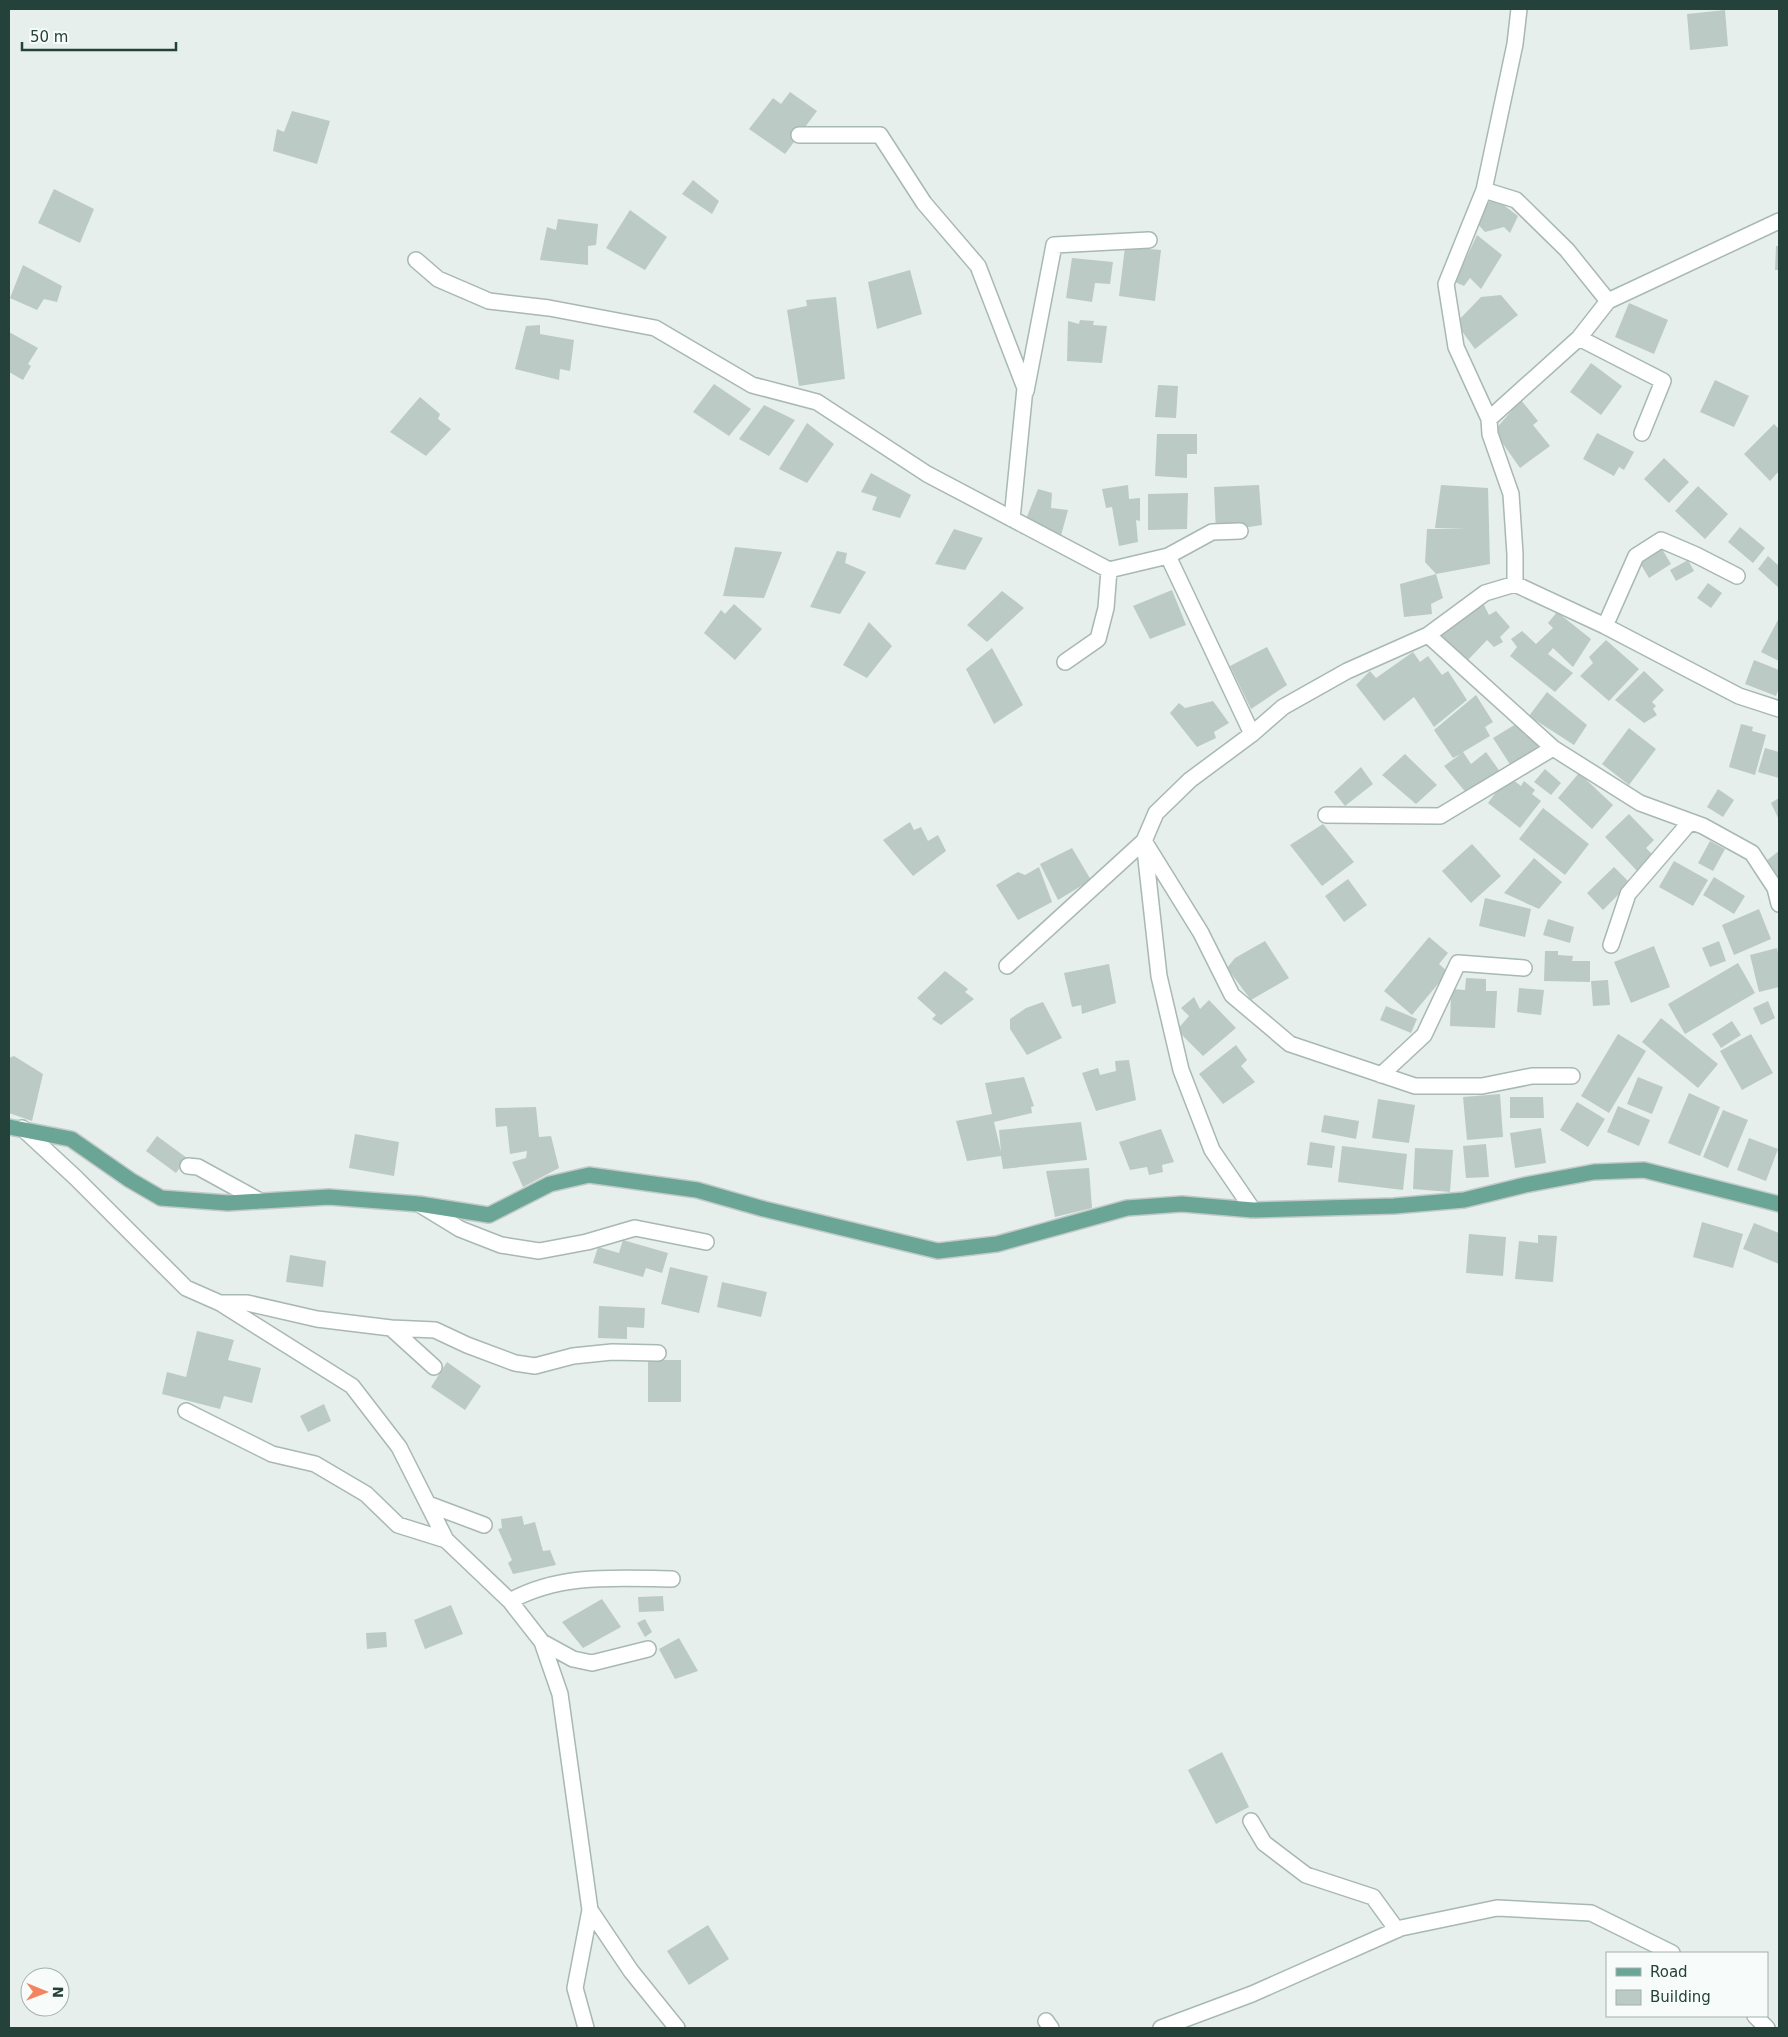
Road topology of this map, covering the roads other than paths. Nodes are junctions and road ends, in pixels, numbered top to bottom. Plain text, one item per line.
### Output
1 (1519, 9) edge
2 (799, 135) dead end
3 (1484, 190) junction
4 (1779, 221) edge
5 (1149, 240) dead end
6 (416, 260) dead end
7 (1608, 301) junction
8 (1579, 338) junction
9 (1023, 407) junction
10 (1489, 420) junction
11 (1642, 433) dead end
12 (1012, 519) junction
13 (1240, 531) dead end
14 (1168, 556) junction
15 (1109, 570) junction
16 (1736, 576) dead end
17 (1515, 584) junction
18 (1605, 626) junction
19 (1428, 636) junction
20 (1065, 662) dead end
21 (1779, 709) edge
22 (1252, 734) junction
23 (1553, 748) junction
24 (1326, 815) dead end
25 (1690, 822) junction
26 (1144, 841) junction
27 (1777, 887) edge
28 (1779, 904) edge
29 (1611, 945) dead end
30 (1007, 966) dead end
31 (1524, 968) dead end
32 (1381, 1075) junction
33 (1572, 1076) dead end
34 (15, 1127) edge
35 (188, 1166) dead end
36 (260, 1201) junction
37 (420, 1204) junction
38 (1779, 1204) edge
39 (1253, 1210) junction
40 (706, 1242) dead end
41 (220, 1303) junction
42 (391, 1328) junction
43 (658, 1352) dead end
44 (434, 1367) dead end
45 (186, 1411) dead end
46 (428, 1504) junction
47 (484, 1526) dead end
48 (446, 1540) junction
49 (672, 1579) dead end
50 (510, 1601) junction
51 (542, 1642) junction
52 (648, 1649) dead end
53 (1251, 1821) dead end
54 (590, 1910) junction
55 (1397, 1930) junction
56 (1670, 1952) edge
57 (1756, 2017) edge
58 (586, 2028) edge
59 (677, 2028) edge
60 (1161, 2028) edge
61 (1767, 2028) edge

1 - 3 street
2 - 9 street
3 - 7 street
3 - 10 street
4 - 7 street
5 - 9 street
6 - 12 street
7 - 8 street
8 - 10 street
8 - 11 street
9 - 12 street
10 - 17 street
12 - 15 street
13 - 14 street
14 - 15 street
14 - 22 street
15 - 20 street
16 - 18 street
17 - 18 street
17 - 19 street
18 - 21 street
19 - 22 street
19 - 23 street
22 - 26 street
23 - 24 street
23 - 25 street
25 - 27 street
25 - 29 street
26 - 30 street
26 - 32 street
26 - 39 street
27 - 28 street
31 - 32 street
32 - 33 street
34 - 36 main road
34 - 41 street
35 - 36 street
36 - 37 main road
37 - 39 main road
37 - 40 street
38 - 39 main road
41 - 42 street
41 - 46 street
42 - 43 street
42 - 44 street
45 - 48 street
46 - 47 street
46 - 48 street
48 - 50 street
49 - 50 street
50 - 51 street
51 - 52 street
51 - 54 street
53 - 55 street
54 - 58 street
54 - 59 street
55 - 56 street
55 - 60 street
57 - 61 street

